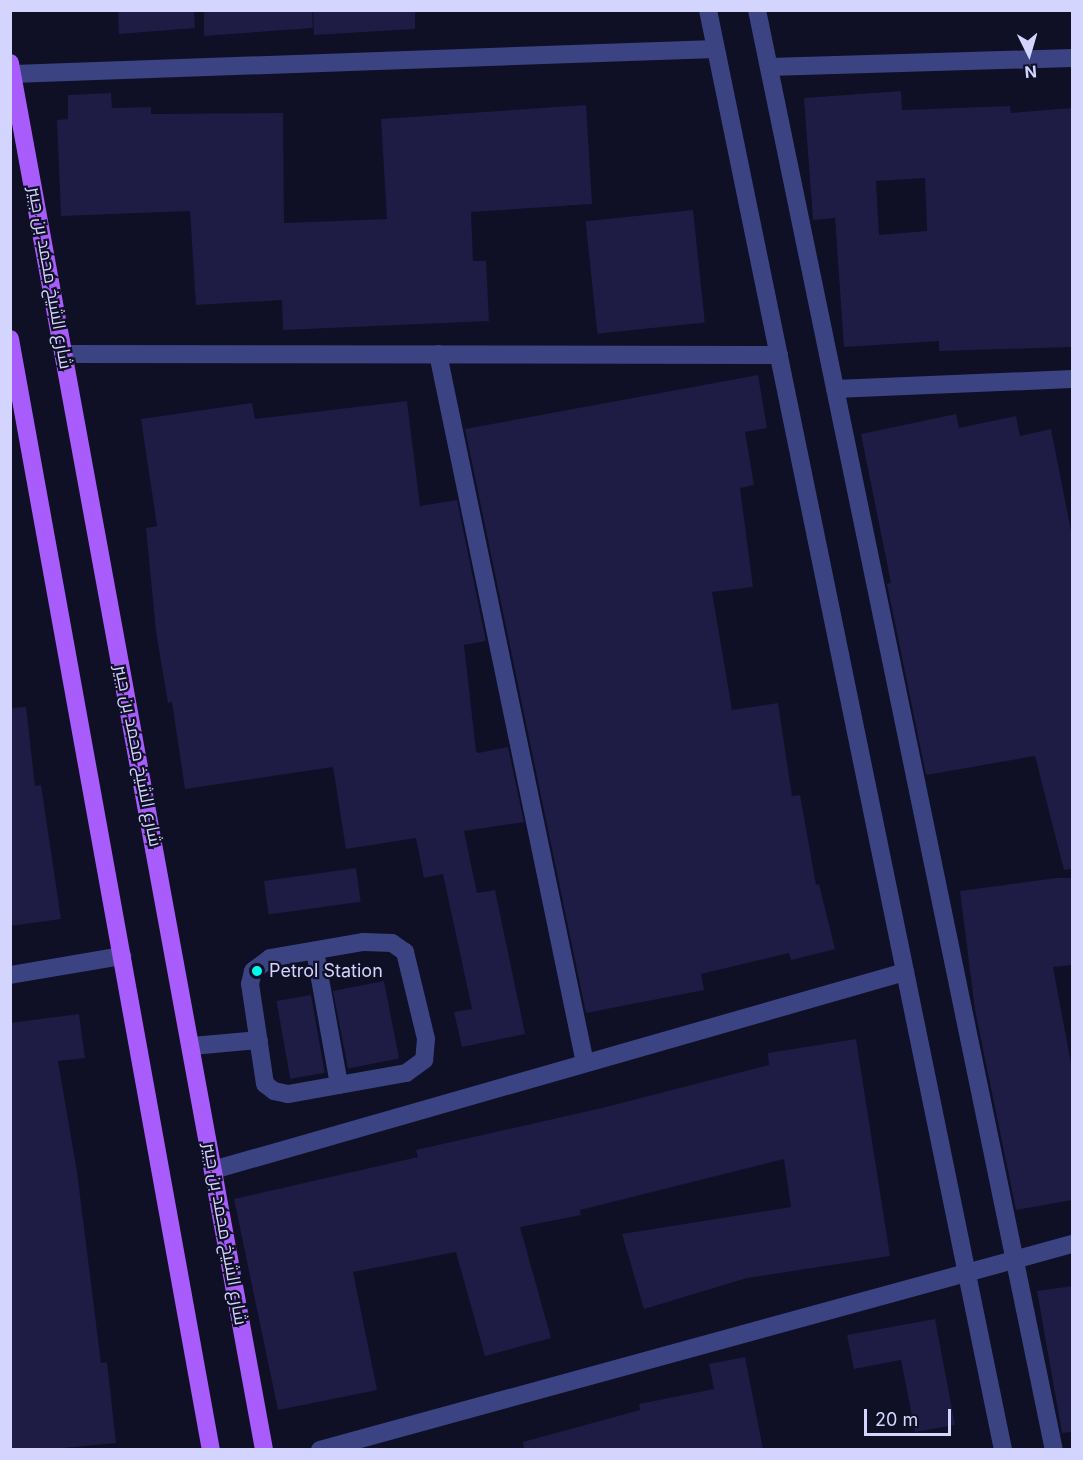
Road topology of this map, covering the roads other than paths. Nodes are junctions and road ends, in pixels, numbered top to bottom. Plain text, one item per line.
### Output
1 (708, 10) edge
2 (758, 10) edge
3 (716, 49) junction
4 (1072, 58) edge
5 (769, 67) junction
6 (12, 69) edge
7 (10, 339) edge
8 (63, 354) junction
9 (438, 354) junction
10 (779, 355) junction
11 (13, 370) edge
12 (1072, 380) edge
13 (835, 389) junction
14 (315, 951) junction
15 (122, 956) junction
16 (905, 972) junction
17 (10, 975) edge
18 (259, 1040) junction
19 (192, 1046) junction
20 (585, 1064) junction
21 (339, 1085) junction
22 (213, 1170) junction
23 (1072, 1244) edge
24 (1015, 1262) junction
25 (967, 1274) junction
26 (211, 1449) edge
27 (264, 1449) edge
28 (320, 1449) edge
29 (1003, 1449) edge
30 (1053, 1449) edge

1 - 3 street
2 - 5 street
3 - 6 street
3 - 10 street
4 - 5 street
5 - 13 street
6 - 8 main road, شارع الشيخ محمد بن جبير
7 - 11 main road
8 - 9 street
8 - 19 main road, شارع الشيخ محمد بن جبير
9 - 10 street
9 - 20 street
10 - 16 street
11 - 15 main road
12 - 13 street
13 - 24 street
14 - 18 street
14 - 21 street
14 - 21 street
15 - 17 street
15 - 26 main road
16 - 20 street
16 - 25 street
18 - 19 street
18 - 21 street
19 - 22 main road, شارع الشيخ محمد بن جبير
20 - 22 street
22 - 27 main road, شارع الشيخ محمد بن جبير
23 - 24 street
24 - 25 street
24 - 30 street
25 - 28 street
25 - 29 street

